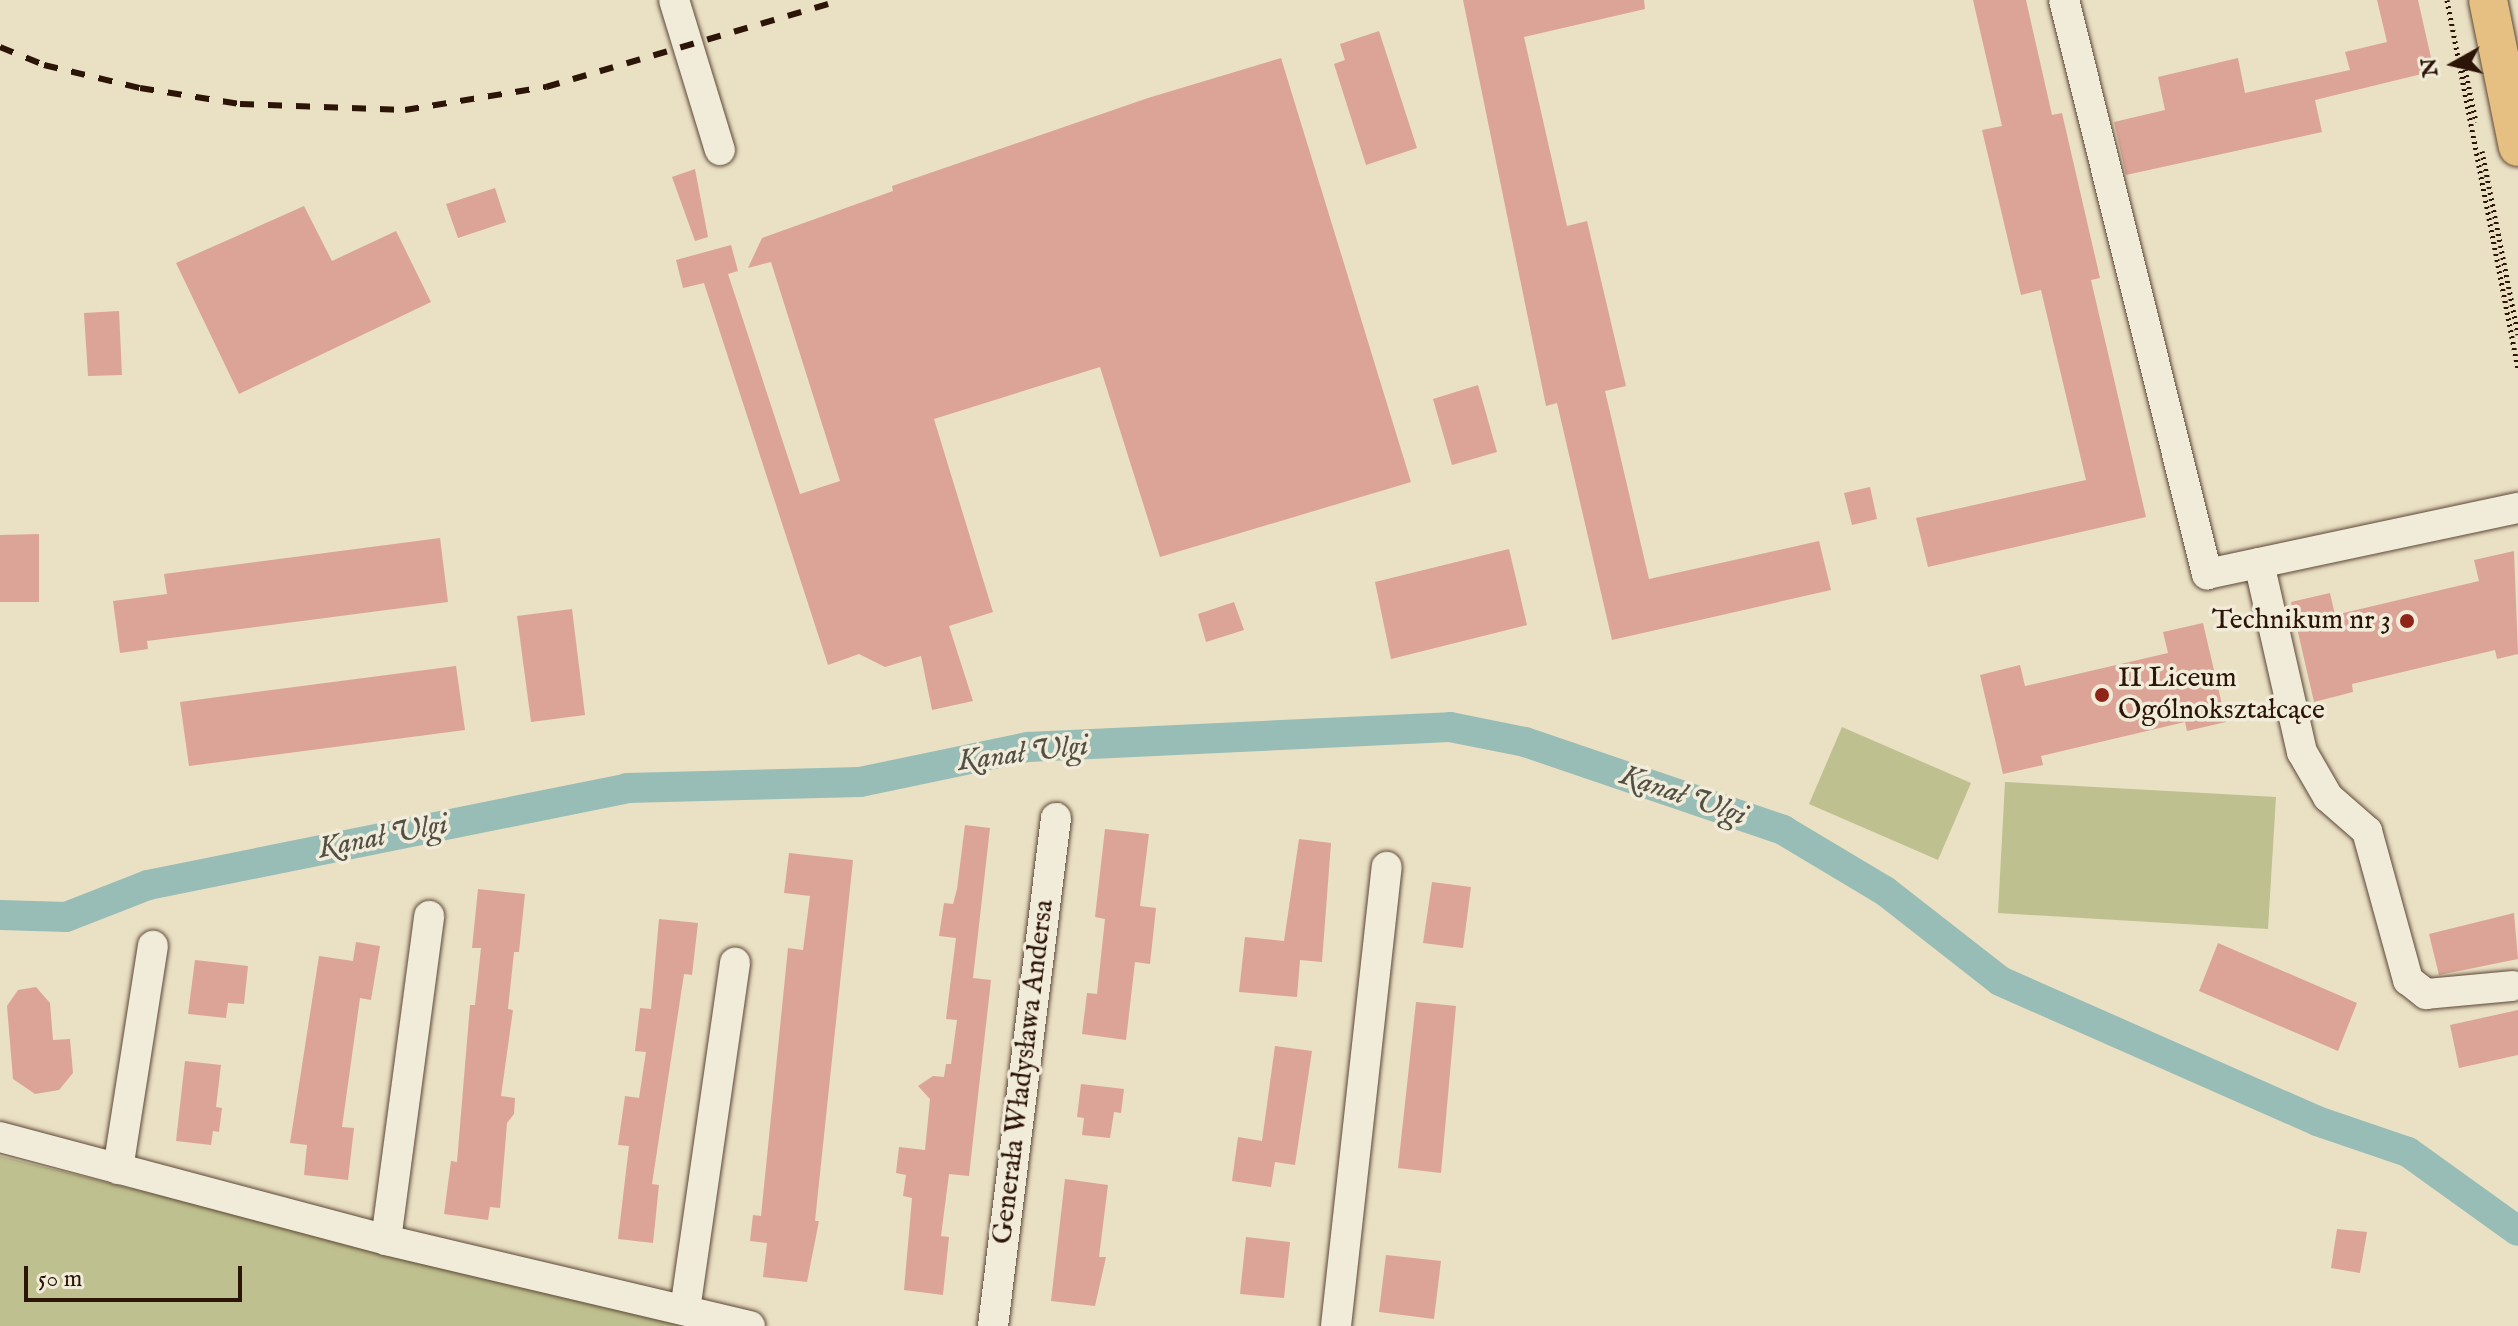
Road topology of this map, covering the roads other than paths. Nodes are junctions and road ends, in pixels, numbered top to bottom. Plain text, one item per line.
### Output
1 (674, 0) edge
2 (2064, 0) edge
3 (2488, 0) edge
4 (2510, 68) edge
5 (2518, 147) edge
6 (720, 150) dead end
7 (2518, 508) edge
8 (2259, 563) junction
9 (1056, 818) dead end
10 (1387, 867) dead end
11 (429, 916) dead end
12 (153, 946) dead end
13 (735, 963) dead end
14 (2513, 986) dead end
15 (0, 1137) edge
16 (118, 1169) junction
17 (386, 1240) junction
18 (685, 1310) junction
19 (750, 1326) edge
20 (993, 1326) edge
21 (1336, 1326) edge

1 - 6 street
2 - 8 street
3 - 4 main road
4 - 5 main road
7 - 8 street
8 - 14 street
9 - 20 street, Generała Władysława Andersa
10 - 21 street
11 - 17 street
12 - 16 street
13 - 18 street
15 - 16 street
16 - 17 street
17 - 18 street
18 - 19 street

